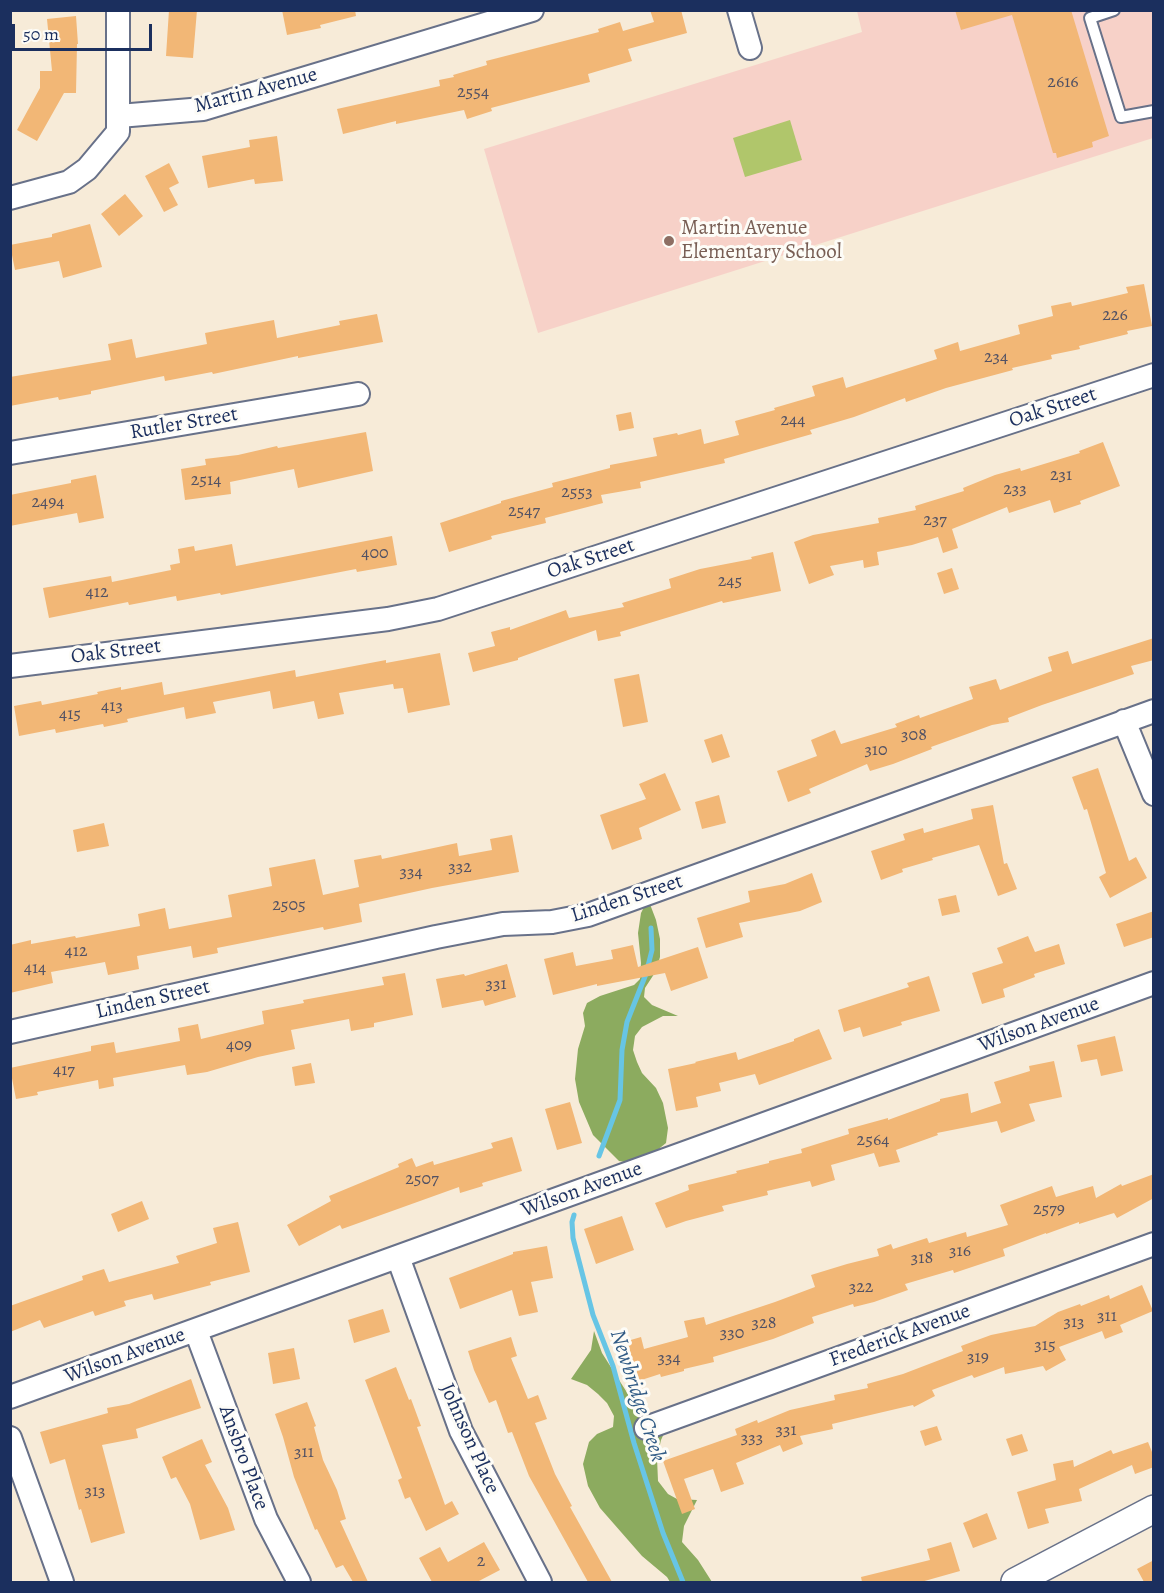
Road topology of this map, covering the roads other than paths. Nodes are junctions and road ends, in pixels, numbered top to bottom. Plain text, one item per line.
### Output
1 (118, 10) edge
2 (532, 10) edge
3 (740, 10) edge
4 (1114, 10) edge
5 (750, 48) dead end
6 (1154, 111) edge
7 (119, 116) junction
8 (10, 198) edge
9 (1154, 375) edge
10 (358, 394) dead end
11 (10, 453) edge
12 (10, 666) edge
13 (1154, 711) edge
14 (1124, 721) junction
15 (1154, 794) edge
16 (1154, 983) edge
17 (10, 1032) edge
18 (1154, 1244) edge
19 (398, 1257) junction
20 (196, 1331) junction
21 (10, 1397) edge
22 (646, 1428) dead end
23 (10, 1438) edge
24 (1154, 1509) edge
25 (62, 1582) edge
26 (299, 1582) edge
27 (540, 1582) edge
28 (1015, 1582) edge

1 - 7 street
2 - 7 street, Martin Avenue
3 - 5 street
4 - 6 lane
7 - 8 street
9 - 12 street, Oak Street
10 - 11 street, Rutler Street
13 - 14 street, Linden Street
14 - 15 street
14 - 17 street, Linden Street
16 - 19 street, Wilson Avenue
18 - 22 street, Frederick Avenue
19 - 20 street, Wilson Avenue
19 - 27 street, Johnson Place
20 - 21 street, Wilson Avenue
20 - 26 street, Ansbro Place
23 - 25 street
24 - 28 street

